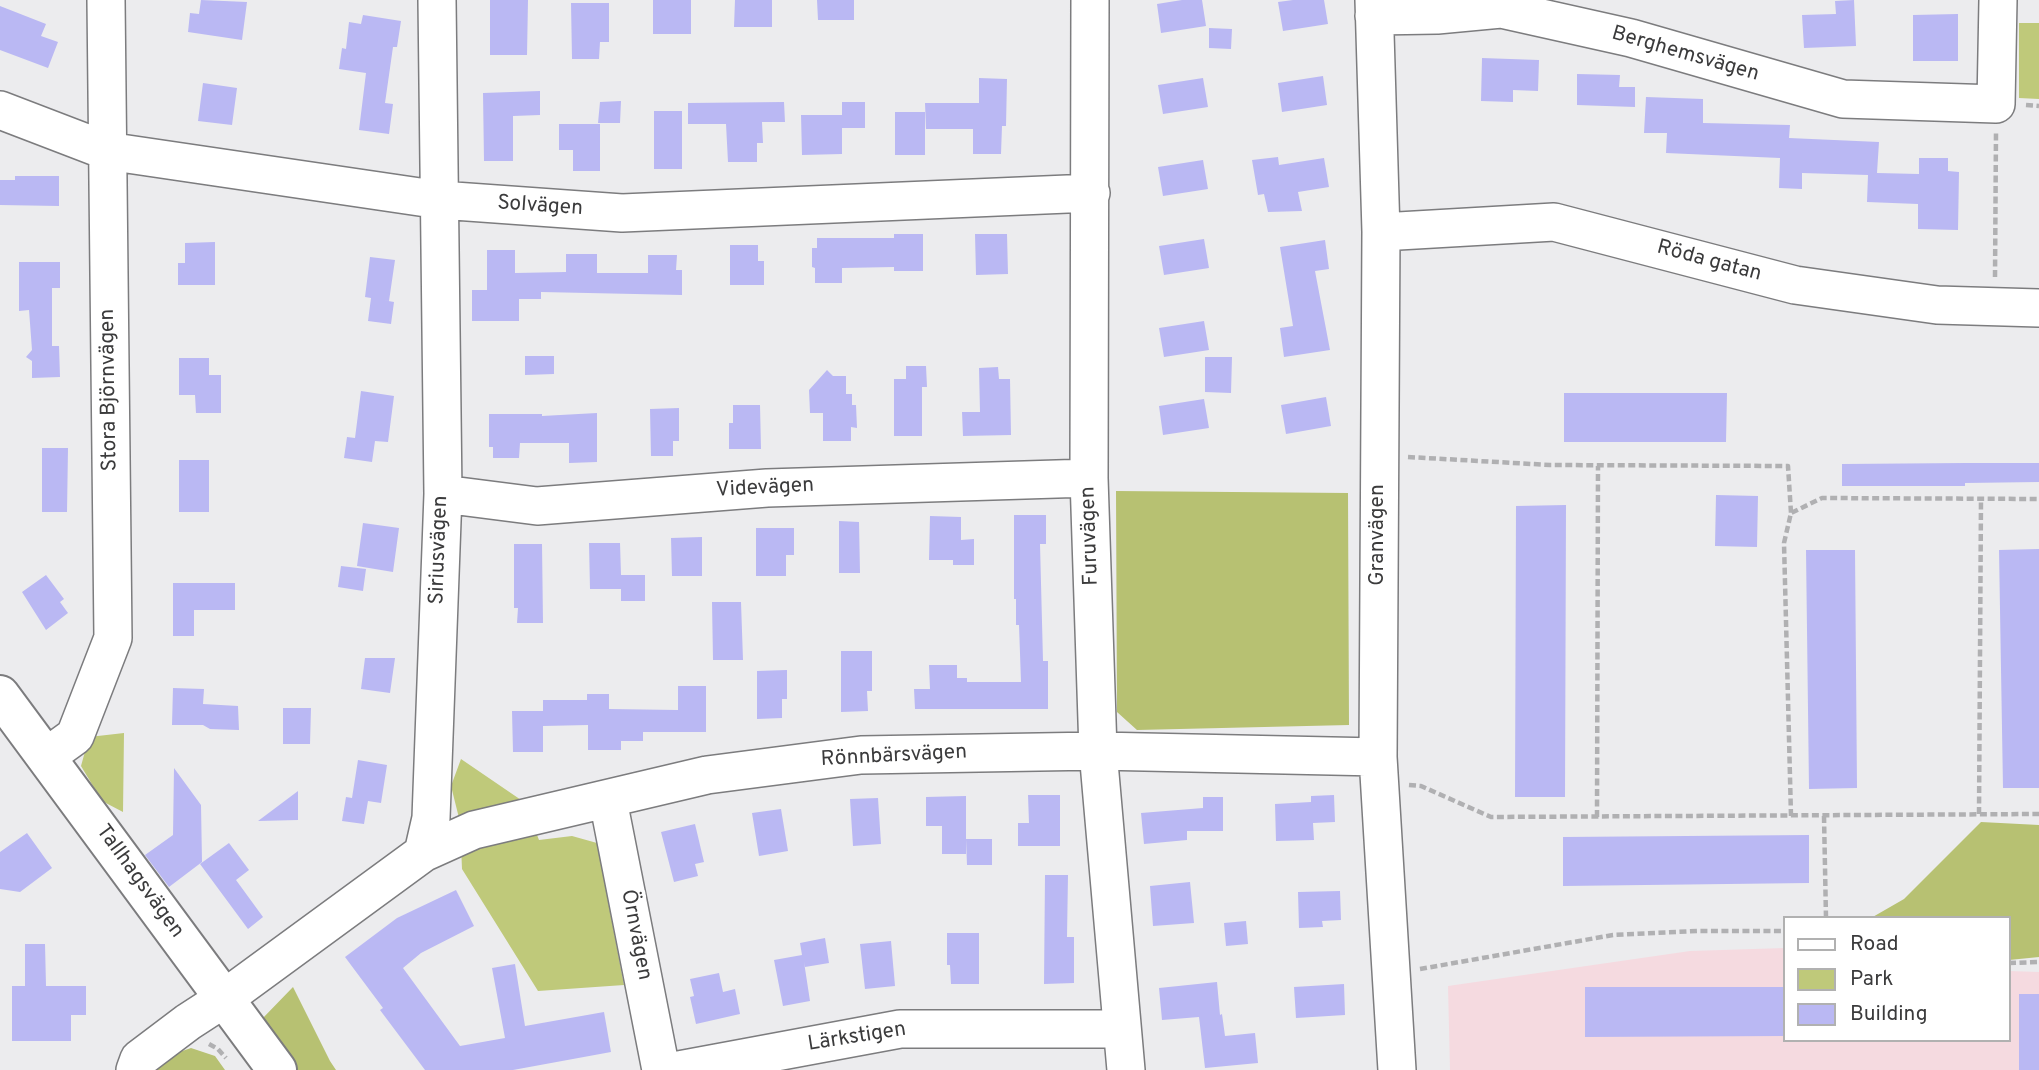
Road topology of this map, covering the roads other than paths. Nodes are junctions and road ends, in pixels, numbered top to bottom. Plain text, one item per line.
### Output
1 (106, 0) edge
2 (437, 0) edge
3 (1090, 0) edge
4 (1998, 0) edge
5 (1374, 8) edge
6 (0, 110) edge
7 (107, 151) junction
8 (1091, 193) junction
9 (440, 200) junction
10 (1381, 232) junction
11 (2039, 308) edge
12 (1089, 478) junction
13 (443, 494) junction
14 (0, 695) edge
15 (1098, 751) junction
16 (46, 757) junction
17 (1379, 770) junction
18 (608, 800) junction
19 (423, 853) junction
20 (225, 998) junction
21 (1122, 1029) junction
22 (135, 1070) edge
23 (278, 1070) edge
24 (661, 1070) edge
25 (679, 1070) edge
26 (1126, 1070) edge
27 (1397, 1070) edge

1 - 7 street, Stora Björnvägen
2 - 9 street, Siriusvägen
3 - 8 street, Furuvägen
4 - 5 street, Berghemsvägen
5 - 10 street, Granvägen
6 - 7 street, Solvägen
7 - 9 street, Solvägen
7 - 16 street, Stora Björnvägen
8 - 9 street, Solvägen
8 - 12 street, Furuvägen
9 - 13 street, Siriusvägen
10 - 11 street, Röda gatan
10 - 17 street, Granvägen
12 - 13 street, Videvägen
12 - 15 street, Furuvägen
13 - 19 street, Siriusvägen
14 - 16 main road, Tallhagsvägen
15 - 17 street, Rönnbärsvägen
15 - 18 street, Rönnbärsvägen
15 - 21 street, Furuvägen
16 - 20 main road, Tallhagsvägen
17 - 27 street, Granvägen
18 - 19 street, Rönnbärsvägen
18 - 24 street, Örnvägen
19 - 20 street
20 - 22 street
20 - 23 main road, Tallhagsvägen
21 - 25 street, Lärkstigen
21 - 26 street, Furuvägen

